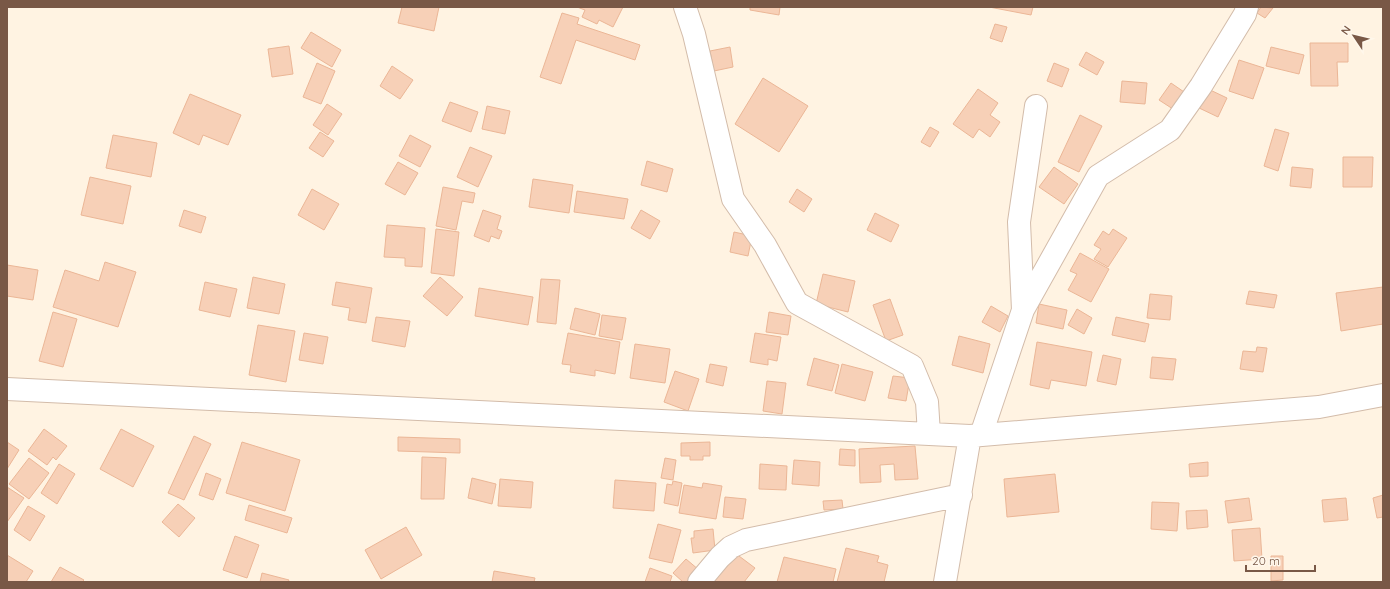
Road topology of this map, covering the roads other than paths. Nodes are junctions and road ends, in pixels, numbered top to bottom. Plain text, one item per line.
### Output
1 (685, 7) edge
2 (1247, 7) edge
3 (1036, 106) dead end
4 (1023, 310) junction
5 (7, 389) edge
6 (1383, 395) edge
7 (929, 434) junction
8 (976, 435) junction
9 (960, 495) junction
10 (699, 582) edge
11 (945, 582) edge

1 - 7 street
2 - 4 street
3 - 4 street
4 - 8 street
5 - 7 street
6 - 8 street
7 - 8 street
8 - 9 street
9 - 10 street
9 - 11 street

